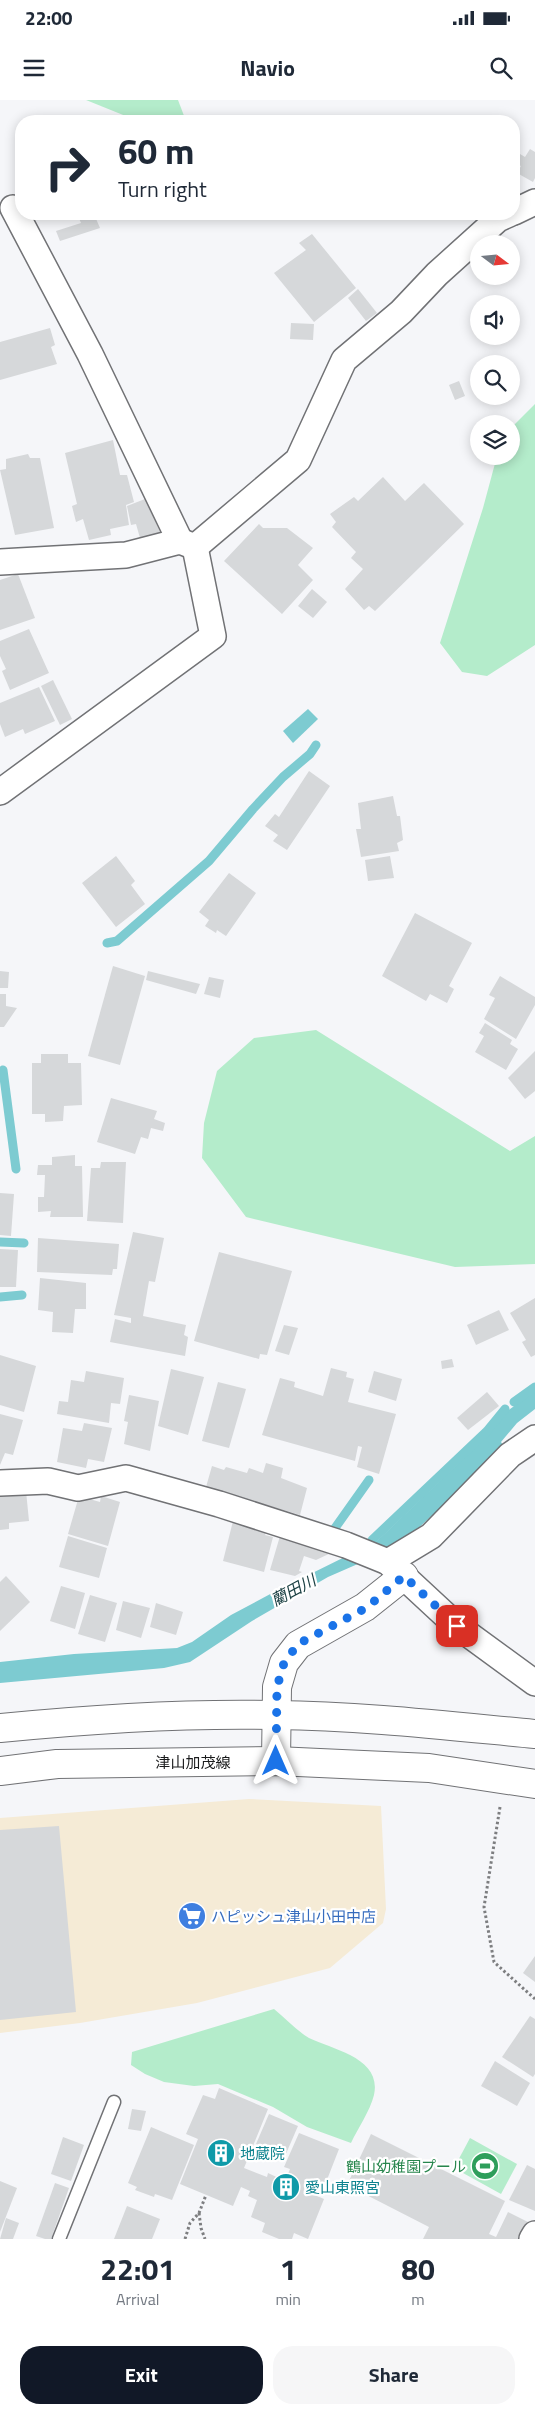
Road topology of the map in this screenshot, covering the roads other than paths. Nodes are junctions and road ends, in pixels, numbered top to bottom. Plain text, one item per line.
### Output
1 (535, 202) edge
2 (13, 208) dead end
3 (520, 209) edge
4 (15, 212) edge
5 (19, 220) edge
6 (497, 220) edge
7 (188, 544) junction
8 (0, 562) edge
9 (0, 792) edge
10 (535, 1438) edge
11 (0, 1482) edge
12 (396, 1569) junction
13 (535, 1683) edge
14 (276, 1715) junction
15 (0, 1728) edge
16 (535, 1734) edge
17 (276, 1761) junction
18 (0, 1771) edge
19 (535, 1784) edge
20 (114, 2102) dead end
21 (535, 2234) edge
22 (59, 2239) edge
23 (532, 2239) edge

1 - 3 street
2 - 4 street
5 - 7 street
6 - 7 street
7 - 8 street
7 - 9 street
10 - 12 street
11 - 12 street
12 - 13 street
12 - 14 main road
14 - 15 main road
14 - 16 main road
14 - 17 main road
17 - 18 main road, 津山加茂線
17 - 19 main road, 津山加茂線
20 - 22 lane
21 - 23 street

